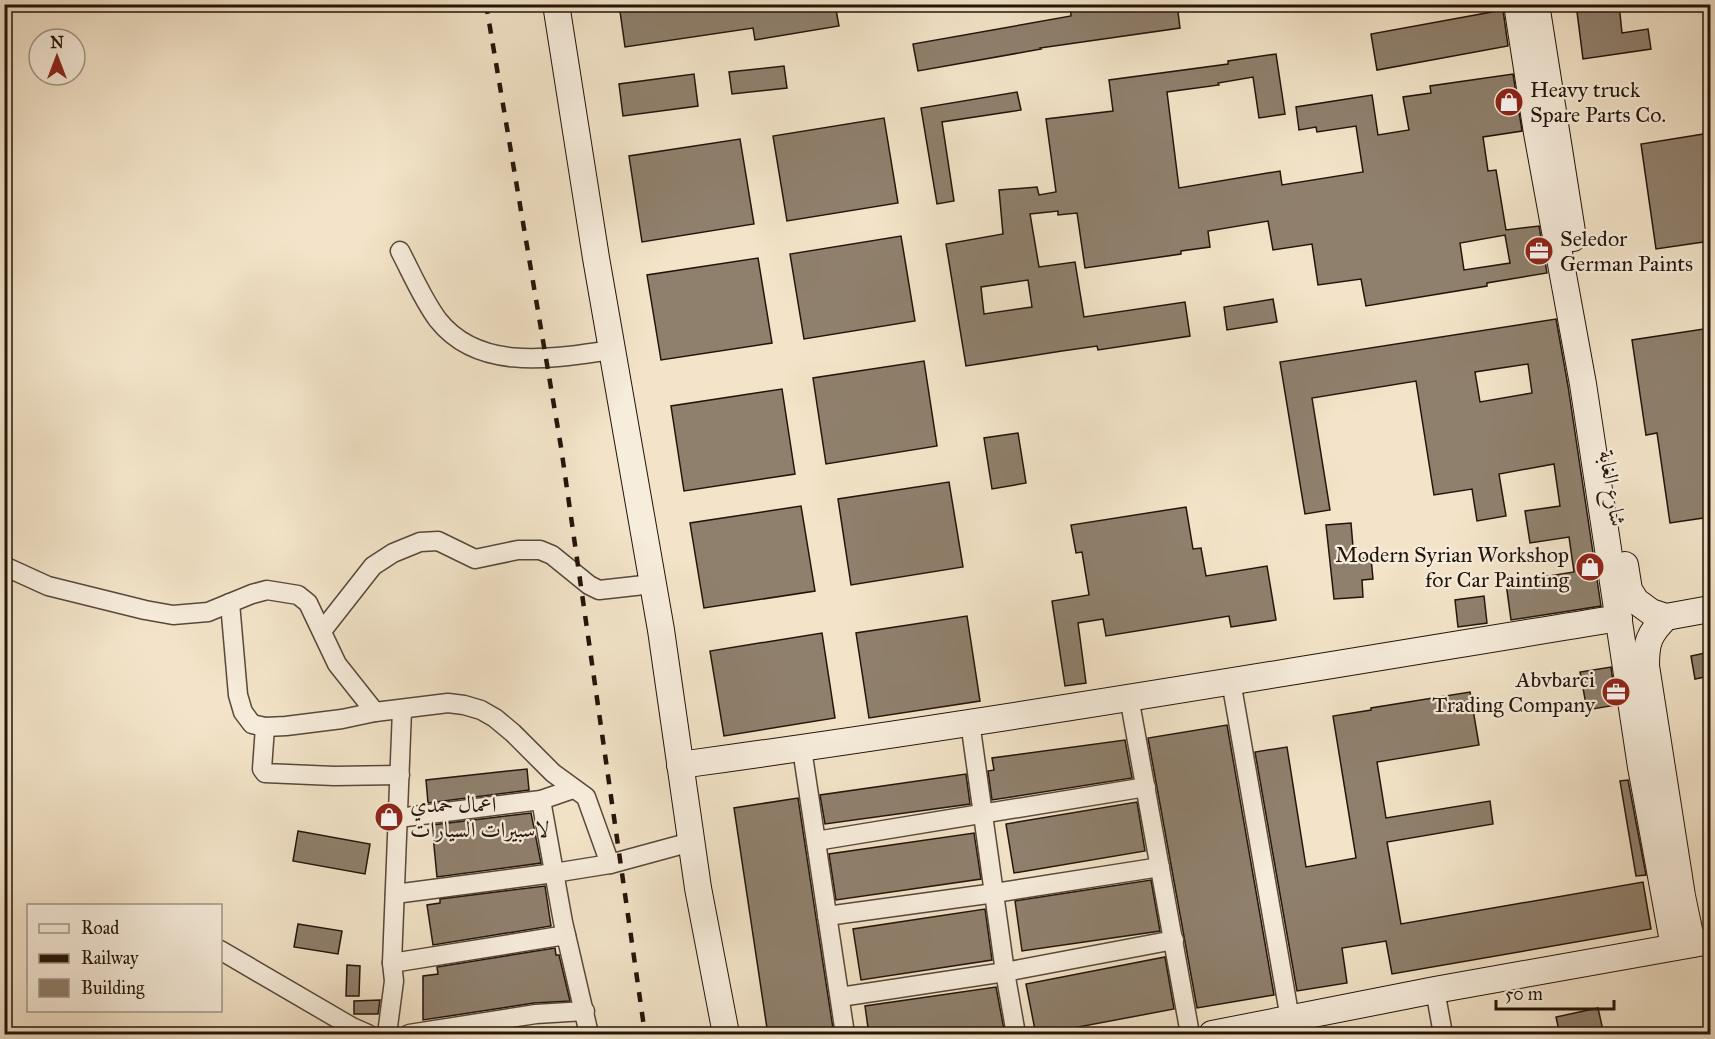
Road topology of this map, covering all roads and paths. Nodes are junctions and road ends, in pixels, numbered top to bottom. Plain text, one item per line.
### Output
1 (556, 4) edge
2 (1517, 4) edge
3 (1536, 4) edge
4 (400, 251) dead end
5 (612, 350) junction
6 (4, 566) edge
7 (652, 584) junction
8 (230, 603) junction
9 (1710, 609) edge
10 (1666, 617) junction
11 (1619, 618) junction
12 (322, 631) junction
13 (1231, 681) junction
14 (1129, 697) junction
15 (402, 710) junction
16 (375, 712) junction
17 (970, 722) junction
18 (265, 727) junction
19 (802, 748) junction
20 (680, 765) junction
21 (1651, 765) junction
22 (400, 775) junction
23 (1146, 787) junction
24 (573, 789) junction
25 (541, 800) junction
26 (984, 814) junction
27 (398, 818) junction
28 (816, 841) junction
29 (691, 842) junction
30 (610, 864) junction
31 (1160, 867) junction
32 (554, 873) junction
33 (995, 893) junction
34 (395, 894) junction
35 (1664, 895) junction
36 (827, 916) junction
37 (566, 935) junction
38 (1174, 940) junction
39 (1692, 944) edge
40 (222, 951) edge
41 (1631, 955) junction
42 (392, 963) junction
43 (1005, 972) junction
44 (1435, 990) junction
45 (840, 997) junction
46 (585, 1011) junction
47 (1290, 1019) junction
48 (368, 1035) edge
49 (387, 1035) edge
50 (410, 1035) edge
51 (589, 1035) edge
52 (726, 1035) edge
53 (845, 1035) edge
54 (1016, 1035) edge
55 (1190, 1035) edge
56 (1212, 1035) edge
57 (1443, 1035) edge

1 - 5 street
2 - 11 street, شارع الغابة
3 - 10 street, شارع الغابة
4 - 5 street
5 - 7 street
6 - 8 street
7 - 12 street
7 - 20 street
8 - 12 street
8 - 18 street
9 - 10 street
10 - 21 street, شارع الغابة
11 - 13 street
11 - 21 street, شارع الغابة
12 - 16 street
13 - 14 street
13 - 47 street
14 - 17 street
14 - 23 street
15 - 16 street
15 - 22 street
15 - 24 street
16 - 18 street
17 - 19 street
17 - 26 street
18 - 22 street
19 - 20 street
19 - 28 street
20 - 29 street
21 - 35 street, شارع الغابة
21 - 39 street, شارع الغابة
22 - 27 street
23 - 26 street
23 - 31 street
24 - 25 street
24 - 30 street
25 - 27 street
25 - 32 street
26 - 28 street
26 - 33 street
27 - 34 street
28 - 36 street
29 - 30 street
29 - 52 street
30 - 32 street
31 - 33 street
31 - 38 street
32 - 34 street
32 - 37 street
33 - 36 street
33 - 43 street
34 - 42 street
35 - 39 street, شارع الغابة
35 - 41 street
36 - 45 street
37 - 42 street
37 - 46 street
38 - 43 street
38 - 55 street
39 - 41 street
40 - 48 street
41 - 44 street
42 - 49 street
43 - 45 street
43 - 54 street
44 - 47 street
44 - 57 street
45 - 53 street
46 - 50 street
46 - 51 street
47 - 56 street

